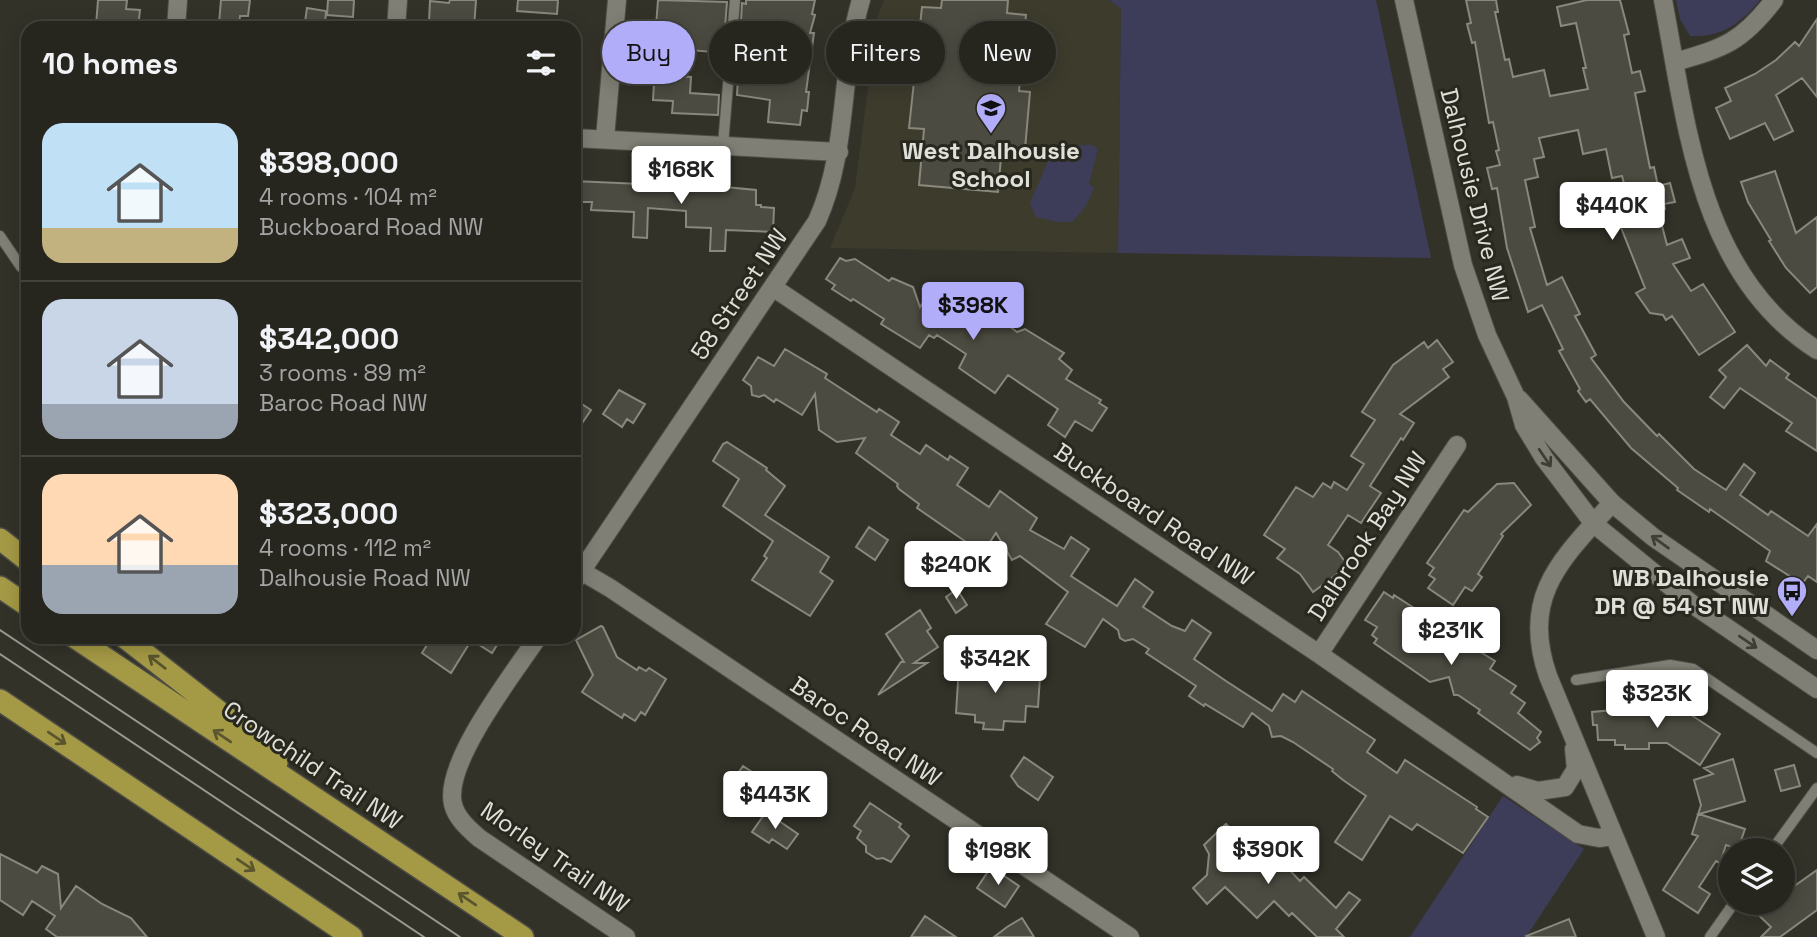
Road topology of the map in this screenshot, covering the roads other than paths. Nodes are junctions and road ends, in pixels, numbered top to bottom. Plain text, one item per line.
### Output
1 (178, 0) edge
2 (398, 0) edge
3 (617, 0) edge
4 (735, 0) edge
5 (861, 0) edge
6 (1404, 0) edge
7 (1663, 0) edge
8 (1774, 0) edge
9 (176, 21) edge
10 (396, 21) edge
11 (1675, 62) junction
12 (581, 138) edge
13 (606, 138) junction
14 (723, 145) junction
15 (839, 152) junction
16 (0, 236) edge
17 (21, 267) edge
18 (774, 288) junction
19 (1817, 350) edge
20 (1516, 397) junction
21 (1457, 445) dead end
22 (1612, 503) junction
23 (1594, 524) junction
24 (0, 539) edge
25 (21, 556) edge
26 (581, 567) edge
27 (581, 576) edge
28 (0, 587) edge
29 (21, 601) edge
30 (84, 644) edge
31 (133, 644) edge
32 (533, 644) edge
33 (1817, 650) edge
34 (1319, 654) junction
35 (1576, 680) dead end
36 (1817, 689) edge
37 (0, 700) edge
38 (1574, 738) junction
39 (1817, 752) edge
40 (1507, 782) junction
41 (300, 788) junction
42 (1817, 788) edge
43 (1614, 836) junction
44 (1781, 838) edge
45 (1726, 915) edge
46 (352, 937) edge
47 (523, 937) edge
48 (626, 937) edge
49 (1130, 937) edge
50 (1656, 937) edge
51 (1710, 937) edge

1 - 9 street
2 - 10 street
3 - 13 street
4 - 14 lane
5 - 15 street, 58 Street NW
6 - 20 street, Dalhousie Drive NW
7 - 11 street
8 - 11 street
11 - 19 street
12 - 13 street
13 - 14 street
14 - 15 street
15 - 18 street, 58 Street NW
16 - 17 lane
18 - 26 street, 58 Street NW
18 - 34 street, Buckboard Road NW
20 - 22 street, Dalhousie Drive NW
20 -> 23 street, Dalhousie Drive NW
21 - 34 street, Dalbrook Bay NW
22 - 23 street
33 -> 22 street, Dalhousie Drive NW
23 -> 36 street, Dalhousie Drive NW
23 - 38 street
24 - 25 highway
27 - 49 street, Baroc Road NW
28 - 29 highway
41 -> 30 highway, Crowchild Trail NW
41 -> 31 highway
32 - 48 street, Morley Trail NW
34 - 40 street, Buckboard Road NW
35 - 39 lane
37 -> 46 highway
38 - 40 street, Buckboard Road NW
38 - 43 street
40 - 43 street, Buckboard Road NW
47 -> 41 highway, Crowchild Trail NW
42 - 44 lane
43 - 50 street
45 - 51 lane

